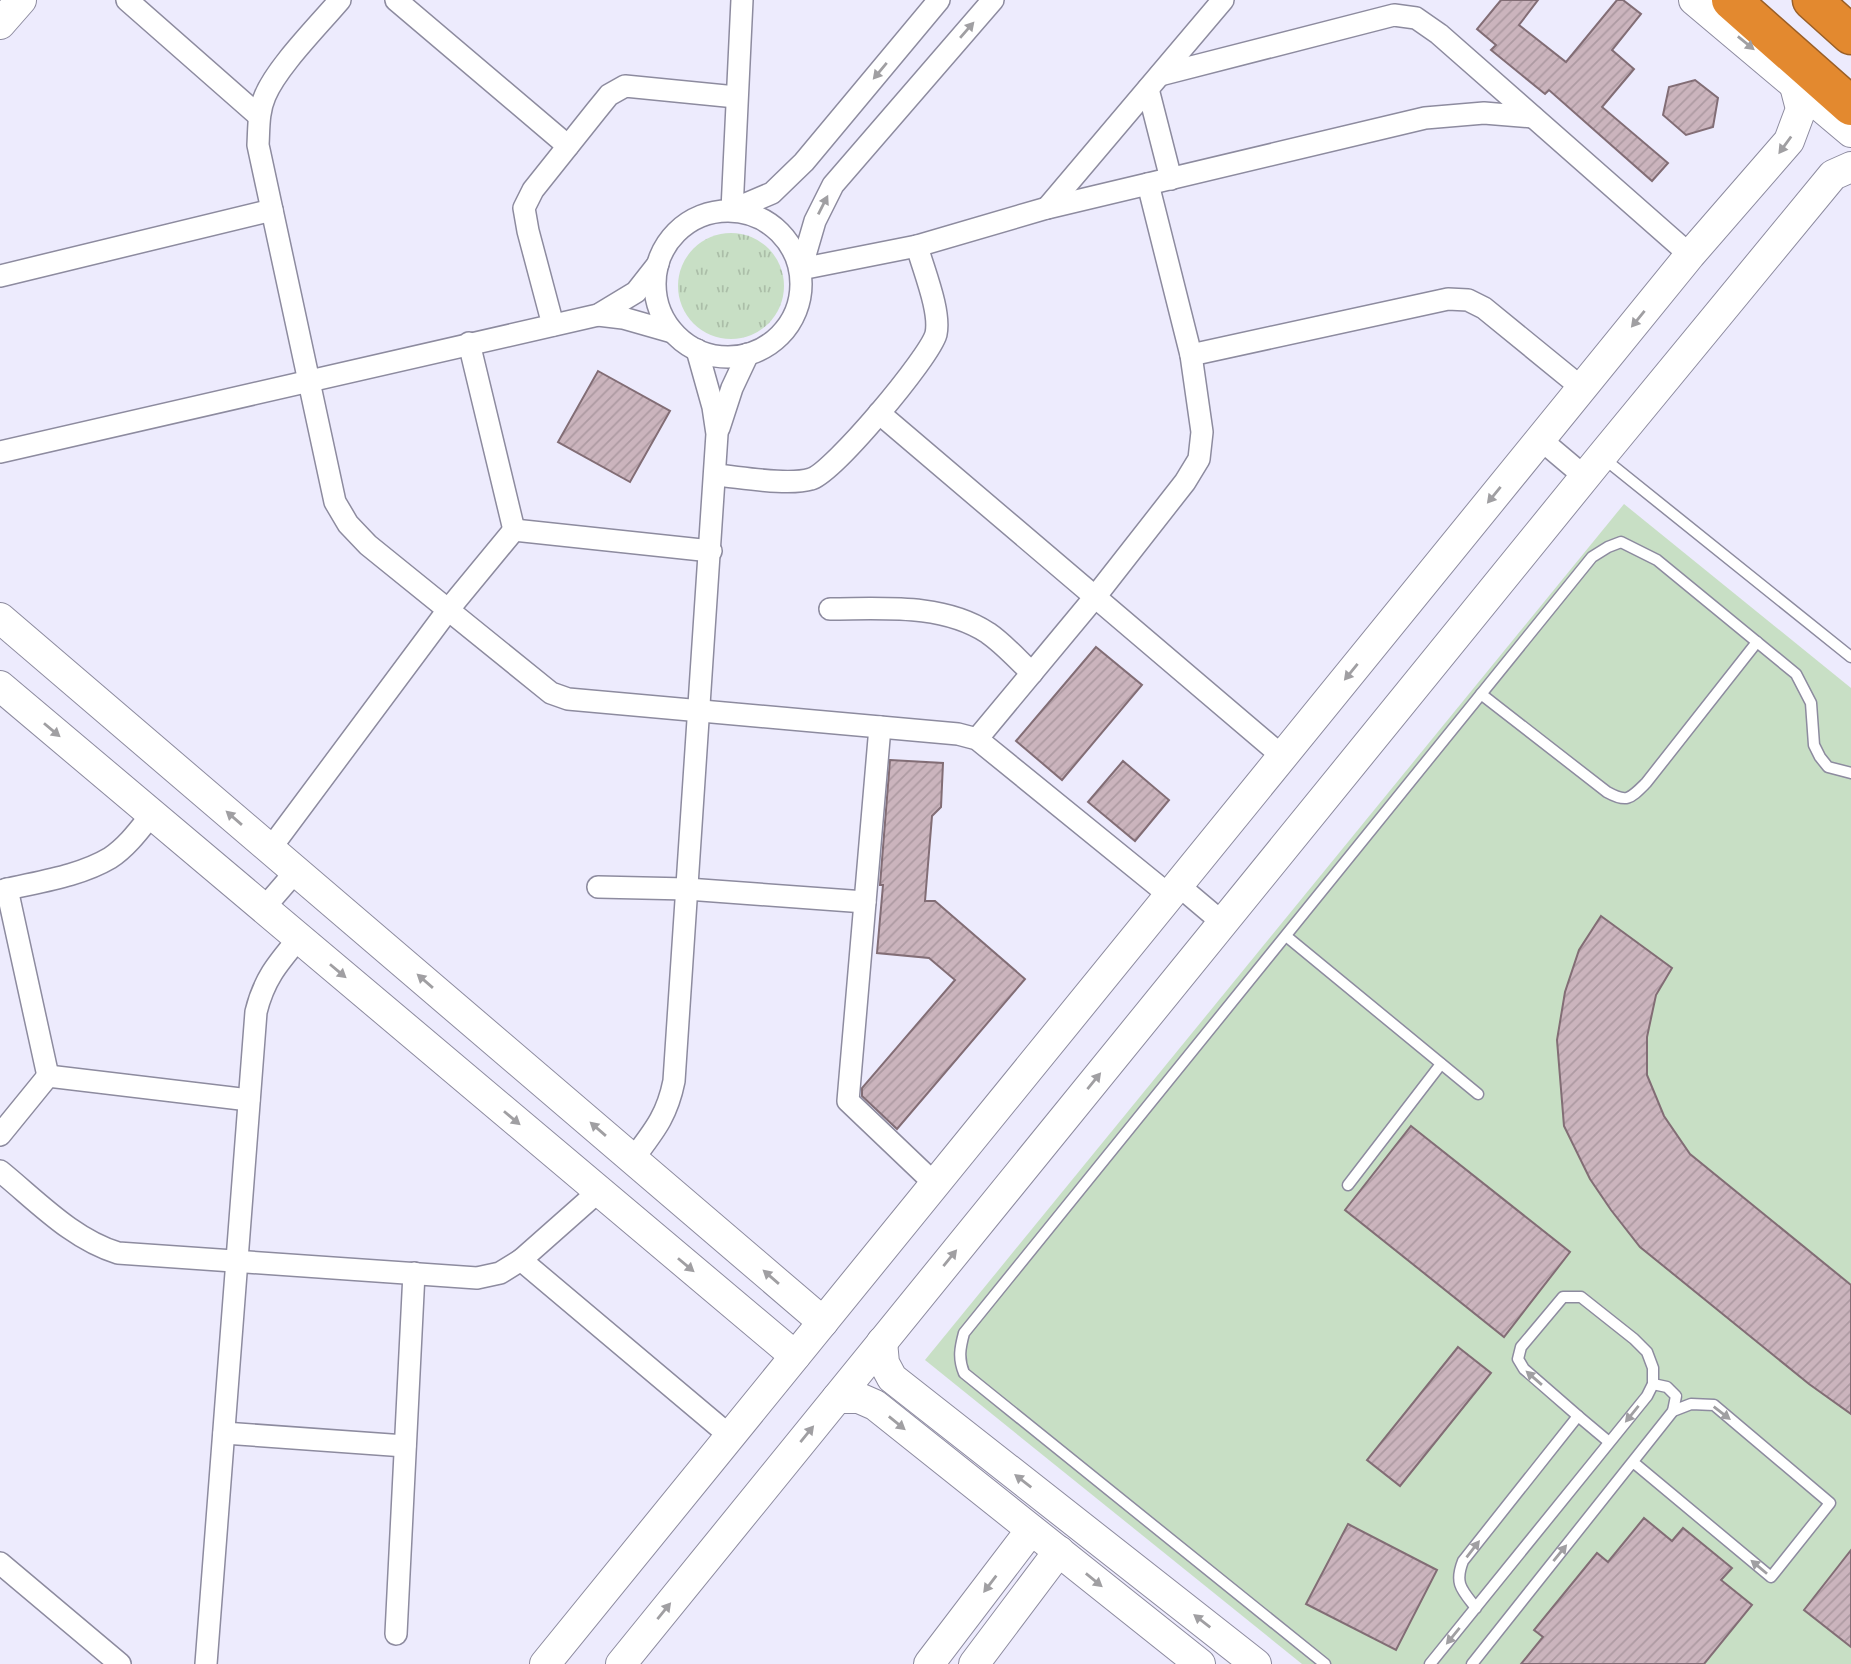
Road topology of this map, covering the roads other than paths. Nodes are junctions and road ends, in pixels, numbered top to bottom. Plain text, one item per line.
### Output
1 (21, 0) edge
2 (127, 0) edge
3 (340, 0) edge
4 (396, 0) edge
5 (742, 0) edge
6 (939, 0) edge
7 (993, 0) edge
8 (1223, 0) edge
9 (1400, 0) edge
10 (1694, 0) edge
11 (1731, 0) edge
12 (1812, 0) edge
13 (1416, 18) junction
14 (0, 24) edge
15 (1851, 34) edge
16 (1154, 82) junction
17 (1794, 82) junction
18 (736, 97) junction
19 (1851, 106) edge
20 (259, 116) junction
21 (1533, 117) junction
22 (1851, 132) edge
23 (568, 146) junction
24 (1851, 167) edge
25 (1171, 179) junction
26 (1149, 184) junction
27 (1047, 208) junction
28 (272, 210) junction
29 (732, 210) junction
30 (917, 246) junction
31 (1690, 255) junction
32 (658, 264) junction
33 (800, 269) junction
34 (0, 276) edge
35 (598, 315) junction
36 (554, 325) junction
37 (672, 332) junction
38 (469, 343) junction
39 (697, 350) junction
40 (748, 354) junction
41 (1191, 355) junction
42 (310, 383) junction
43 (1582, 388) junction
44 (879, 413) junction
45 (717, 434) junction
46 (1540, 439) junction
47 (0, 452) edge
48 (1593, 467) junction
49 (715, 475) junction
50 (514, 530) junction
51 (710, 551) junction
52 (1095, 597) junction
53 (830, 609) dead end
54 (448, 610) junction
55 (0, 618) edge
56 (1757, 642) junction
57 (1851, 657) edge
58 (1032, 673) junction
59 (0, 686) edge
60 (1481, 694) junction
61 (699, 710) junction
62 (880, 727) junction
63 (977, 739) junction
64 (1282, 756) junction
65 (1851, 773) edge
66 (152, 814) junction
67 (270, 849) junction
68 (296, 871) junction
69 (598, 887) dead end
70 (687, 888) junction
71 (3, 890) edge
72 (1174, 890) junction
73 (865, 902) junction
74 (264, 908) junction
75 (1223, 923) junction
76 (1286, 936) junction
77 (299, 938) junction
78 (1441, 1064) junction
79 (48, 1076) junction
80 (1478, 1094) dead end
81 (249, 1100) junction
82 (0, 1135) edge
83 (633, 1159) junction
84 (0, 1171) edge
85 (934, 1184) junction
86 (1348, 1185) dead end
87 (599, 1191) junction
88 (521, 1259) junction
89 (237, 1261) junction
90 (414, 1273) junction
91 (823, 1322) junction
92 (882, 1342) junction
93 (794, 1356) junction
94 (1653, 1384) junction
95 (836, 1398) junction
96 (1673, 1411) junction
97 (1578, 1416) junction
98 (224, 1433) junction
99 (730, 1436) junction
100 (1609, 1442) junction
101 (405, 1446) junction
102 (1633, 1462) junction
103 (1031, 1530) junction
104 (1059, 1551) junction
105 (0, 1563) edge
106 (1476, 1608) junction
107 (396, 1634) dead end
108 (120, 1664) edge
109 (206, 1664) edge
110 (545, 1664) edge
111 (621, 1664) edge
112 (929, 1664) edge
113 (974, 1664) edge
114 (1200, 1664) edge
115 (1256, 1664) edge
116 (1325, 1664) edge
117 (1430, 1664) edge
118 (1472, 1664) edge

1 - 14 street
2 - 20 street
3 - 20 street
4 - 23 street
5 - 18 street
6 -> 29 street
33 -> 7 street
8 - 16 street
9 - 13 street
10 -> 17 street
11 - 19 highway
12 - 15 highway
13 - 16 street
13 - 21 street
16 - 25 street
16 - 27 street
17 - 22 street
17 -> 31 street
18 - 23 street
18 - 29 street
20 - 28 street
21 - 25 street
21 - 31 street
23 - 36 street
24 - 48 street
25 - 26 street
26 - 27 street
26 - 41 street
27 - 30 street
28 - 34 street
28 - 42 street
29 - 32 street
29 - 33 street
30 - 33 street
30 - 44 street
31 -> 43 street
32 - 35 street
32 - 37 street
33 - 40 street
35 - 36 street
35 - 37 street
36 - 38 street
37 - 39 street
38 - 42 street
38 - 50 street
39 - 40 street
39 - 45 street
40 - 45 street
41 - 43 street
41 - 52 street
42 - 47 street
42 - 54 street
43 - 46 street
44 - 49 street
44 - 52 street
45 - 49 street
46 - 48 street
46 -> 64 street
48 - 57 lane
48 - 75 street
49 - 51 street
50 - 51 street
50 - 54 street
51 - 61 street
52 - 58 street
52 - 64 street
53 - 58 street
54 - 61 street
54 - 67 street
67 -> 55 street
56 - 60 lane
56 - 60 lane
56 - 65 lane
58 - 63 street
59 -> 66 street
60 - 76 lane
61 - 62 street
61 - 70 street
62 - 63 street
62 - 73 street
63 - 72 street
64 - 72 street
66 - 71 street
66 - 74 street
67 - 68 street
68 - 74 street
83 -> 68 street
69 - 70 street
70 - 73 street
70 - 83 street
71 - 79 street
72 - 75 street
72 - 85 street
73 - 85 street
74 - 77 street
92 -> 75 street
76 - 78 lane
76 - 116 lane
77 - 81 street
77 -> 87 street
78 - 80 lane
78 - 86 lane
79 - 81 street
79 - 82 street
81 - 89 street
91 -> 83 street
84 - 89 street
85 - 91 street
87 - 88 street
87 -> 93 street
88 - 90 street
88 - 99 street
89 - 90 street
89 - 98 street
90 - 101 street
91 - 93 street
92 - 95 street
115 -> 92 street
93 - 99 street
94 - 96 lane
97 -> 94 lane
94 -> 100 lane
95 -> 103 street
111 -> 95 street
96 - 102 lane
96 -> 102 lane
97 - 100 lane
106 -> 97 lane
98 - 101 street
98 - 109 street
99 - 110 street
100 - 106 lane
101 - 107 street
118 -> 102 lane
103 - 104 street
103 -> 112 street
104 - 113 street
104 -> 114 street
105 - 108 street
106 -> 117 lane

